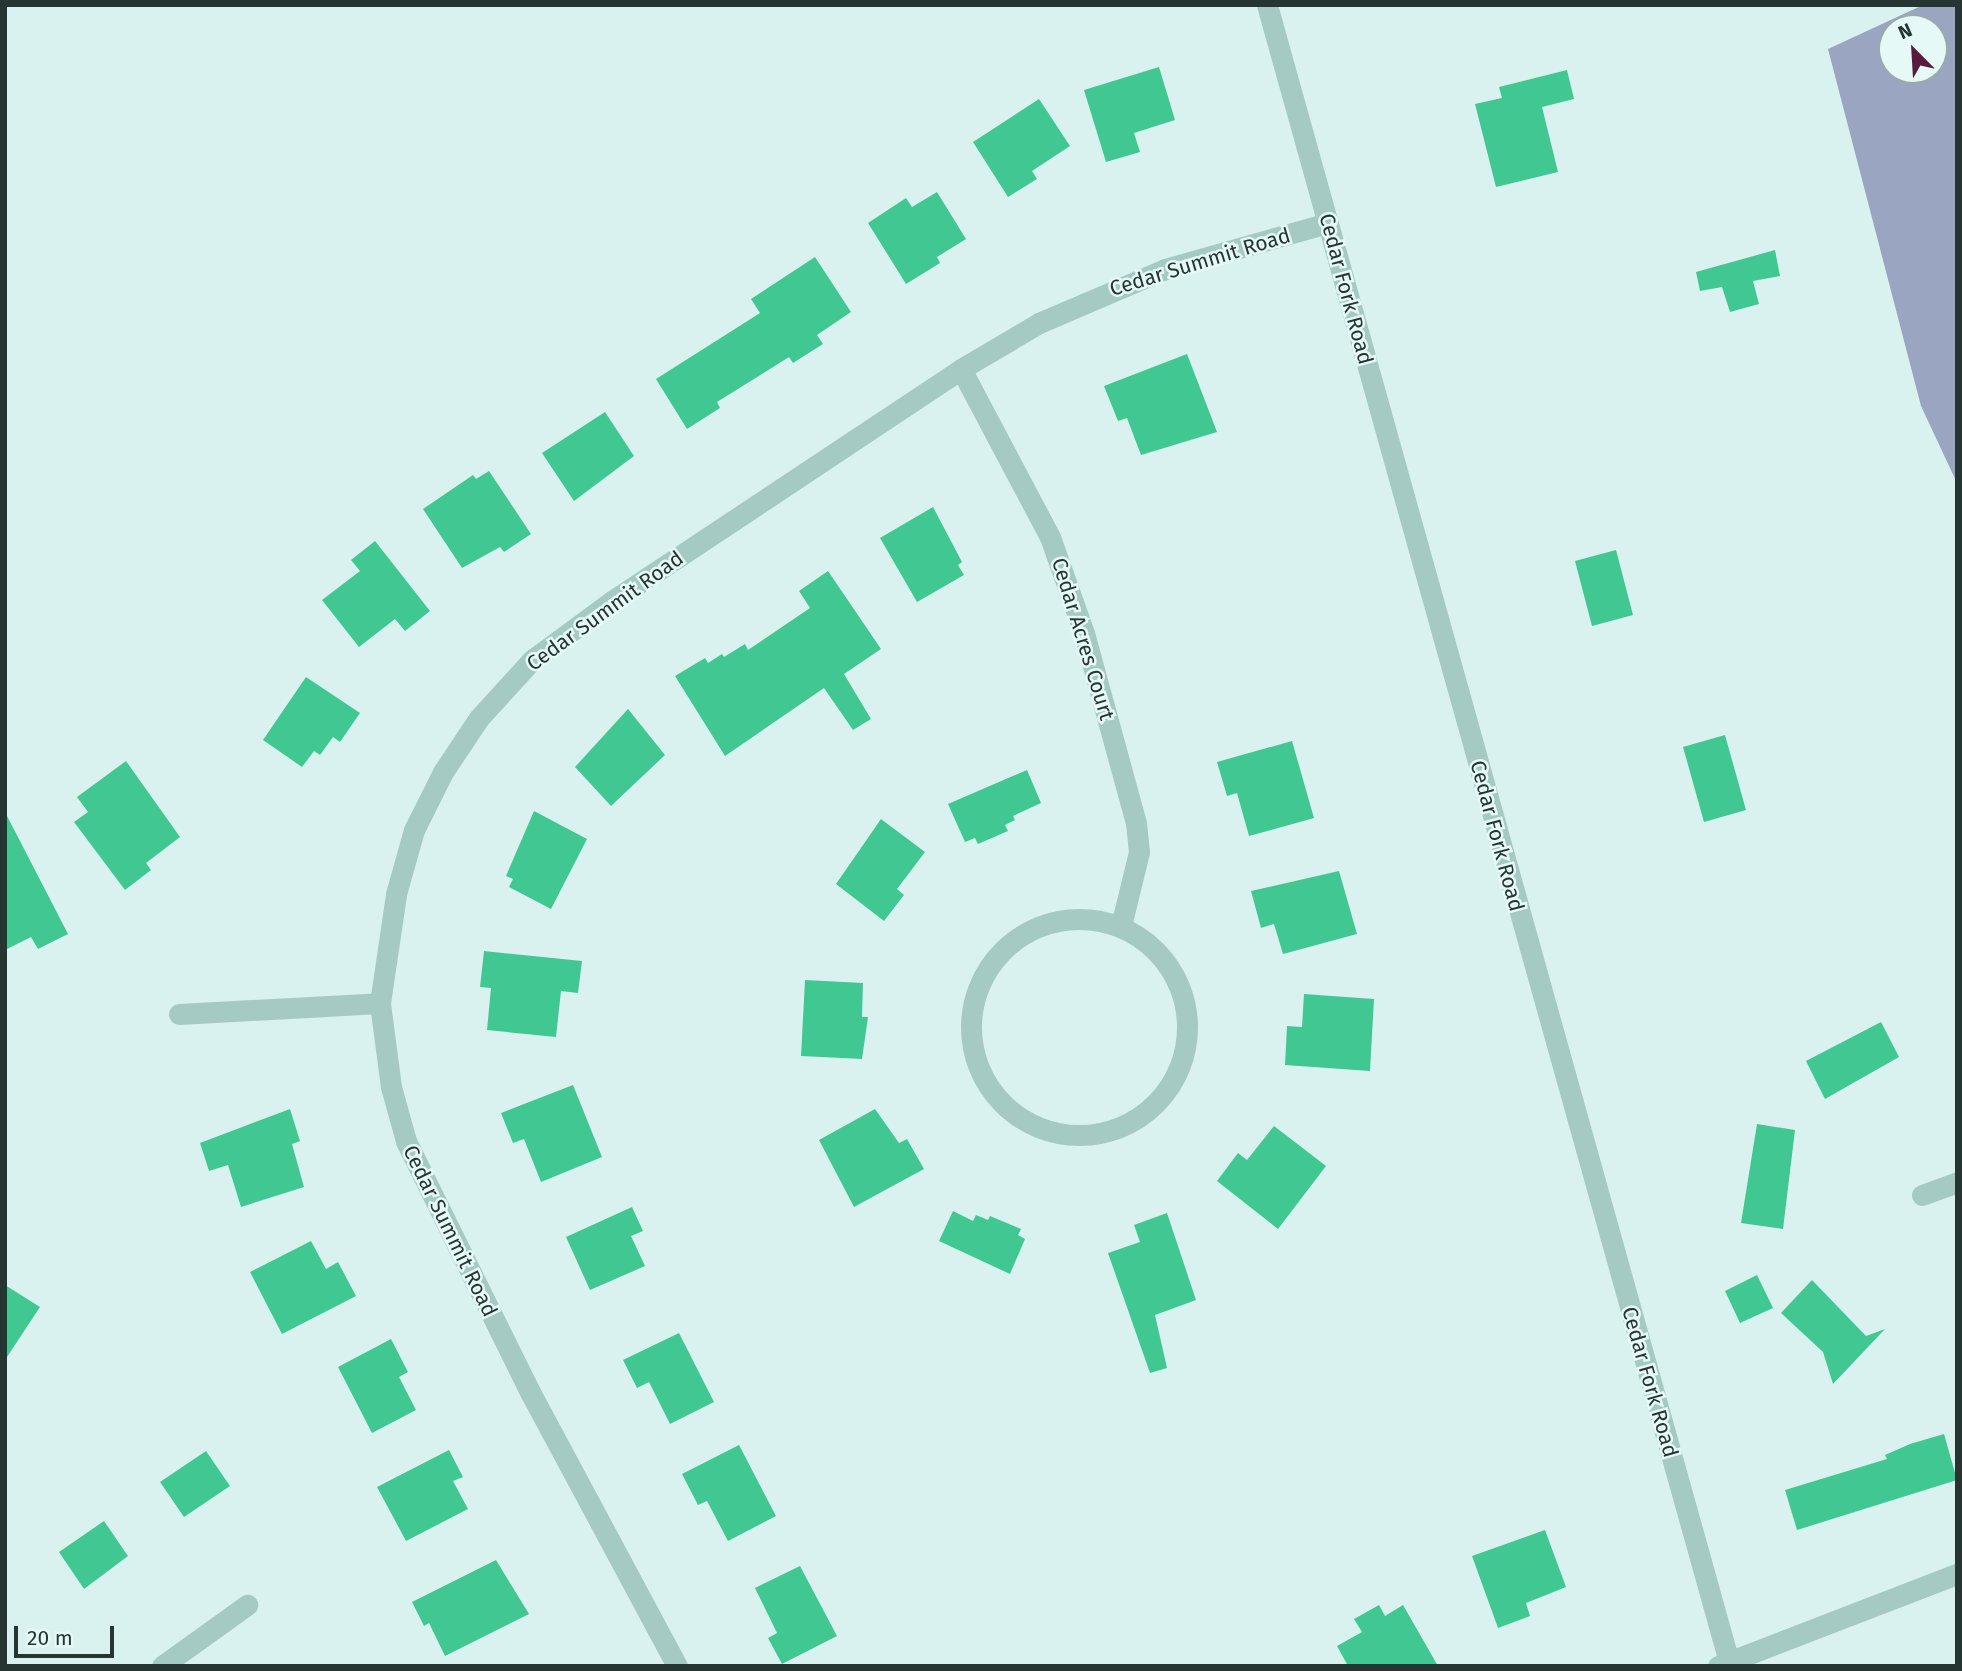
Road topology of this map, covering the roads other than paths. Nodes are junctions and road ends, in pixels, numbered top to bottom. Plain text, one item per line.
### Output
1 (1267, 5) edge
2 (1328, 223) junction
3 (961, 369) junction
4 (1121, 926) junction
5 (380, 1003) junction
6 (179, 1014) dead end
7 (1957, 1182) edge
8 (1922, 1195) dead end
9 (1957, 1574) edge
10 (247, 1605) dead end
11 (1726, 1664) edge
12 (162, 1666) edge
13 (677, 1666) edge

1 - 2 street, Cedar Fork Road
2 - 3 street, Cedar Summit Road
2 - 11 street, Cedar Fork Road
3 - 4 street, Cedar Acres Court
3 - 5 street, Cedar Summit Road
4 - 4 street
5 - 6 street
5 - 13 street, Cedar Summit Road
7 - 8 street
9 - 11 street
10 - 12 street

